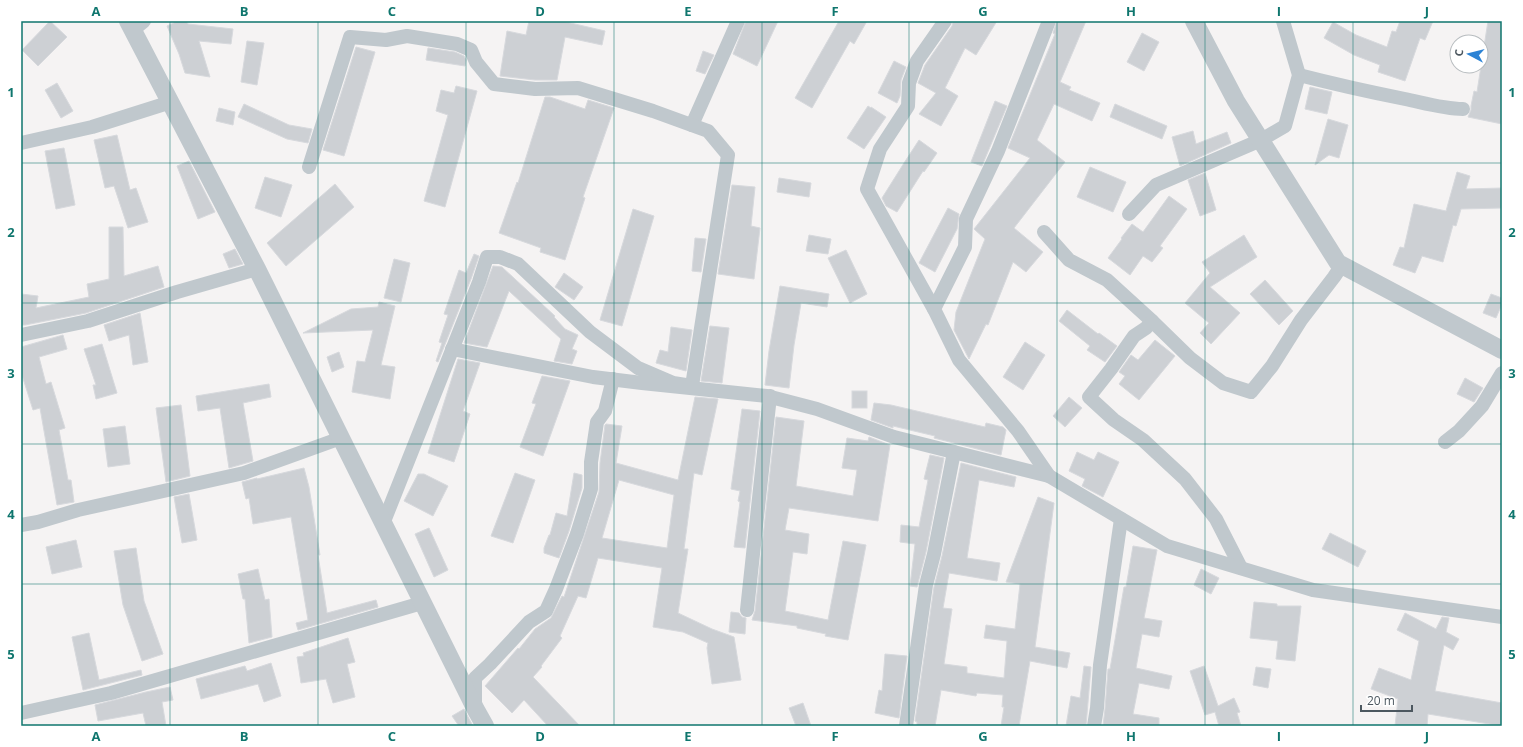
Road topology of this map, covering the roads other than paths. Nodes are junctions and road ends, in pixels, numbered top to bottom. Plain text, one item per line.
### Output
1 (738, 21) edge
2 (945, 21) edge
3 (1049, 21) edge
4 (1194, 21) edge
5 (1283, 21) edge
6 (135, 24) edge
7 (1299, 75) junction
8 (171, 102) junction
9 (1463, 109) dead end
10 (692, 125) junction
11 (1261, 140) junction
12 (21, 143) edge
13 (309, 167) dead end
14 (1129, 214) dead end
15 (1044, 232) dead end
16 (1342, 265) junction
17 (258, 269) junction
18 (934, 309) junction
19 (1152, 321) junction
20 (21, 335) edge
21 (452, 349) junction
22 (1502, 350) edge
23 (1502, 373) edge
24 (613, 379) junction
25 (770, 396) junction
26 (341, 438) junction
27 (1445, 442) dead end
28 (954, 452) junction
29 (1048, 476) junction
30 (1122, 519) junction
31 (383, 524) junction
32 (21, 525) edge
33 (1241, 568) junction
34 (422, 603) junction
35 (747, 610) dead end
36 (1502, 617) edge
37 (476, 710) junction
38 (21, 714) edge
39 (485, 726) edge
40 (906, 726) edge
41 (1094, 726) edge

1 - 10 street
2 - 18 street
3 - 18 street
4 - 11 street
5 - 7 street
6 - 8 street
7 - 9 street
7 - 11 street
8 - 12 street
8 - 17 street
10 - 13 street
10 - 21 street
11 - 14 street
11 - 16 street
15 - 19 street
16 - 19 street
16 - 22 street
17 - 20 street
17 - 26 street
18 - 29 street
19 - 33 street
21 - 24 street
21 - 31 street
23 - 27 street
24 - 25 street
24 - 37 street
25 - 28 street
25 - 35 street
26 - 31 street
26 - 32 street
28 - 29 street
28 - 40 street
29 - 30 street
30 - 33 street
30 - 41 street
31 - 34 street
33 - 36 street
34 - 37 street
34 - 38 street
37 - 39 street

